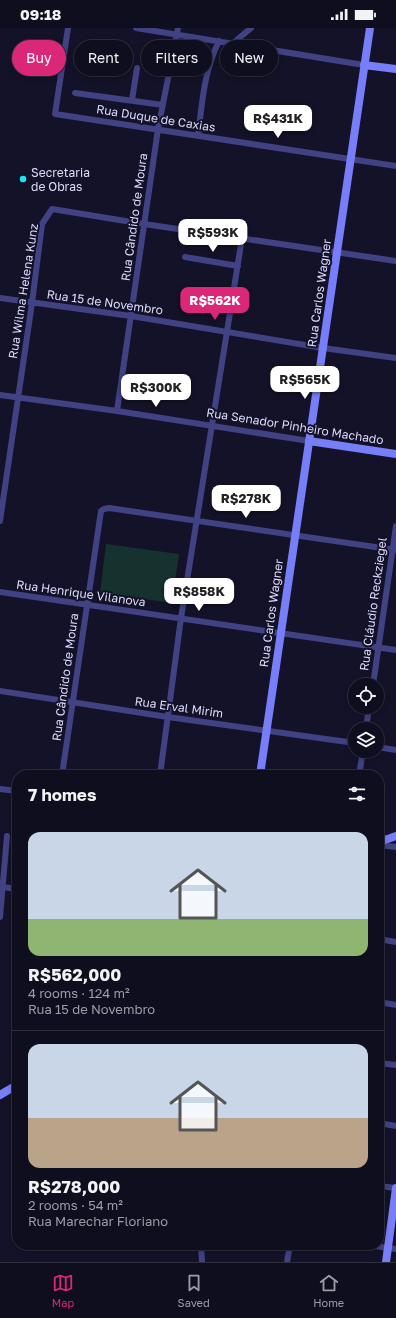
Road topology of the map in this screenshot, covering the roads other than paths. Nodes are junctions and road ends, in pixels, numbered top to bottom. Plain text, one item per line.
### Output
1 (68, 28) edge
2 (136, 28) edge
3 (251, 28) edge
4 (370, 28) edge
5 (177, 31) edge
6 (237, 40) edge
7 (219, 41) joint
8 (278, 51) edge
9 (364, 65) junction
10 (137, 68) dead end
11 (396, 69) edge
12 (75, 93) dead end
13 (132, 100) junction
14 (163, 105) junction
15 (158, 129) junction
16 (198, 136) junction
17 (350, 159) junction
18 (396, 166) edge
19 (144, 224) junction
20 (242, 238) junction
21 (337, 253) junction
22 (185, 257) dead end
23 (396, 261) edge
24 (238, 266) junction
25 (0, 298) edge
26 (32, 303) junction
27 (131, 316) junction
28 (228, 332) junction
29 (323, 348) junction
30 (396, 358) edge
31 (0, 395) edge
32 (18, 397) junction
33 (117, 411) junction
34 (212, 426) junction
35 (309, 441) junction
36 (396, 454) edge
37 (2, 492) edge
38 (0, 521) edge
39 (197, 521) junction
40 (396, 526) edge
41 (295, 536) junction
42 (394, 550) edge
43 (0, 592) edge
44 (87, 604) junction
45 (181, 618) junction
46 (280, 633) junction
47 (378, 647) junction
48 (396, 650) edge
49 (374, 678) edge
50 (0, 691) edge
51 (73, 702) junction
52 (168, 717) junction
53 (266, 731) junction
54 (348, 742) edge
55 (384, 748) edge
56 (396, 750) edge
57 (362, 758) edge
58 (63, 770) edge
59 (161, 770) edge
60 (261, 770) edge
61 (360, 770) edge
62 (0, 789) edge
63 (12, 790) edge
64 (7, 836) dead end
65 (396, 836) edge
66 (384, 841) edge
67 (384, 844) edge
68 (396, 847) edge
69 (2, 887) junction
70 (12, 888) edge
71 (0, 916) edge
72 (384, 940) edge
73 (396, 942) edge
74 (384, 1003) edge
75 (396, 1005) edge
76 (384, 1064) edge
77 (396, 1065) edge
78 (12, 1088) edge
79 (0, 1095) edge
80 (384, 1125) edge
81 (396, 1126) edge
82 (384, 1187) edge
83 (396, 1188) edge
84 (392, 1249) edge
85 (201, 1250) edge
86 (289, 1250) edge
87 (202, 1262) edge
88 (287, 1262) edge
89 (386, 1262) edge

1 - 15 street, Rua Duque de Caxias
2 - 5 street
3 - 6 street
4 - 9 main road, Rua Carlos Wagner
5 - 7 street
5 - 14 street, Rua Cândido de Moura
7 - 16 street
8 - 9 street
9 - 11 main road
9 - 17 main road, Rua Carlos Wagner
10 - 13 street
12 - 13 street
13 - 14 street
14 - 15 street, Rua Cândido de Moura
15 - 16 street, Rua Duque de Caxias
15 - 19 street, Rua Cândido de Moura
16 - 17 street, Rua Duque de Caxias
17 - 18 street, Rua Duque de Caxias
17 - 21 main road, Rua Carlos Wagner
19 - 20 street
19 - 26 street, Rua Wilma Helena Kunz
19 - 27 street, Rua Cândido de Moura
20 - 21 street
20 - 24 street
21 - 23 street
21 - 29 main road, Rua Carlos Wagner
22 - 24 street
24 - 28 street
25 - 26 street, Rua 15 de Novembro
26 - 27 street, Rua 15 de Novembro
26 - 32 street, Rua Wilma Helena Kunz
27 - 28 street, Rua 15 de Novembro
27 - 33 street, Rua Cândido de Moura
28 - 29 street, Rua 15 de Novembro
28 - 34 street
29 - 30 street, Rua 15 de Novembro
29 - 35 main road, Rua Carlos Wagner
31 - 32 street, Rua Senador Pinheiro Machado
32 - 33 street, Rua Senador Pinheiro Machado
32 - 37 street, Rua Wilma Helena Kunz
33 - 34 street, Rua Senador Pinheiro Machado
34 - 35 street, Rua Senador Pinheiro Machado
34 - 39 street
35 - 36 main road, Rua Senador Pinheiro Machado
35 - 41 main road, Rua Carlos Wagner
37 - 38 street, Rua Wilma Helena Kunz
39 - 41 street
39 - 44 street, Rua Cândido de Moura
39 - 45 street
40 - 42 street, Rua Cláudio Reckziegel
41 - 42 street
41 - 46 main road, Rua Carlos Wagner
42 - 47 street, Rua Cláudio Reckziegel
43 - 44 street, Rua Henrique Vilanova
44 - 45 street, Rua Henrique Vilanova
44 - 51 street, Rua Cândido de Moura
45 - 46 street, Rua Henrique Vilanova
45 - 52 street
46 - 47 street, Rua Henrique Vilanova
46 - 53 main road, Rua Carlos Wagner
47 - 48 street, Rua Henrique Vilanova
47 - 49 street, Rua Cláudio Reckziegel
50 - 51 street, Rua Erval Mirim
51 - 52 street, Rua Erval Mirim
51 - 58 street, Rua Cândido de Moura
52 - 53 street, Rua Erval Mirim
52 - 59 street
53 - 54 street, Rua Erval Mirim
53 - 60 main road, Rua Carlos Wagner
55 - 56 street
57 - 61 street
62 - 63 street
64 - 69 street
65 - 66 main road
67 - 68 street
69 - 70 street
69 - 71 street
72 - 73 street
74 - 75 street
76 - 77 street
78 - 79 main road
80 - 81 street
82 - 83 street
83 - 84 main road
84 - 89 main road
85 - 87 street
86 - 88 street

